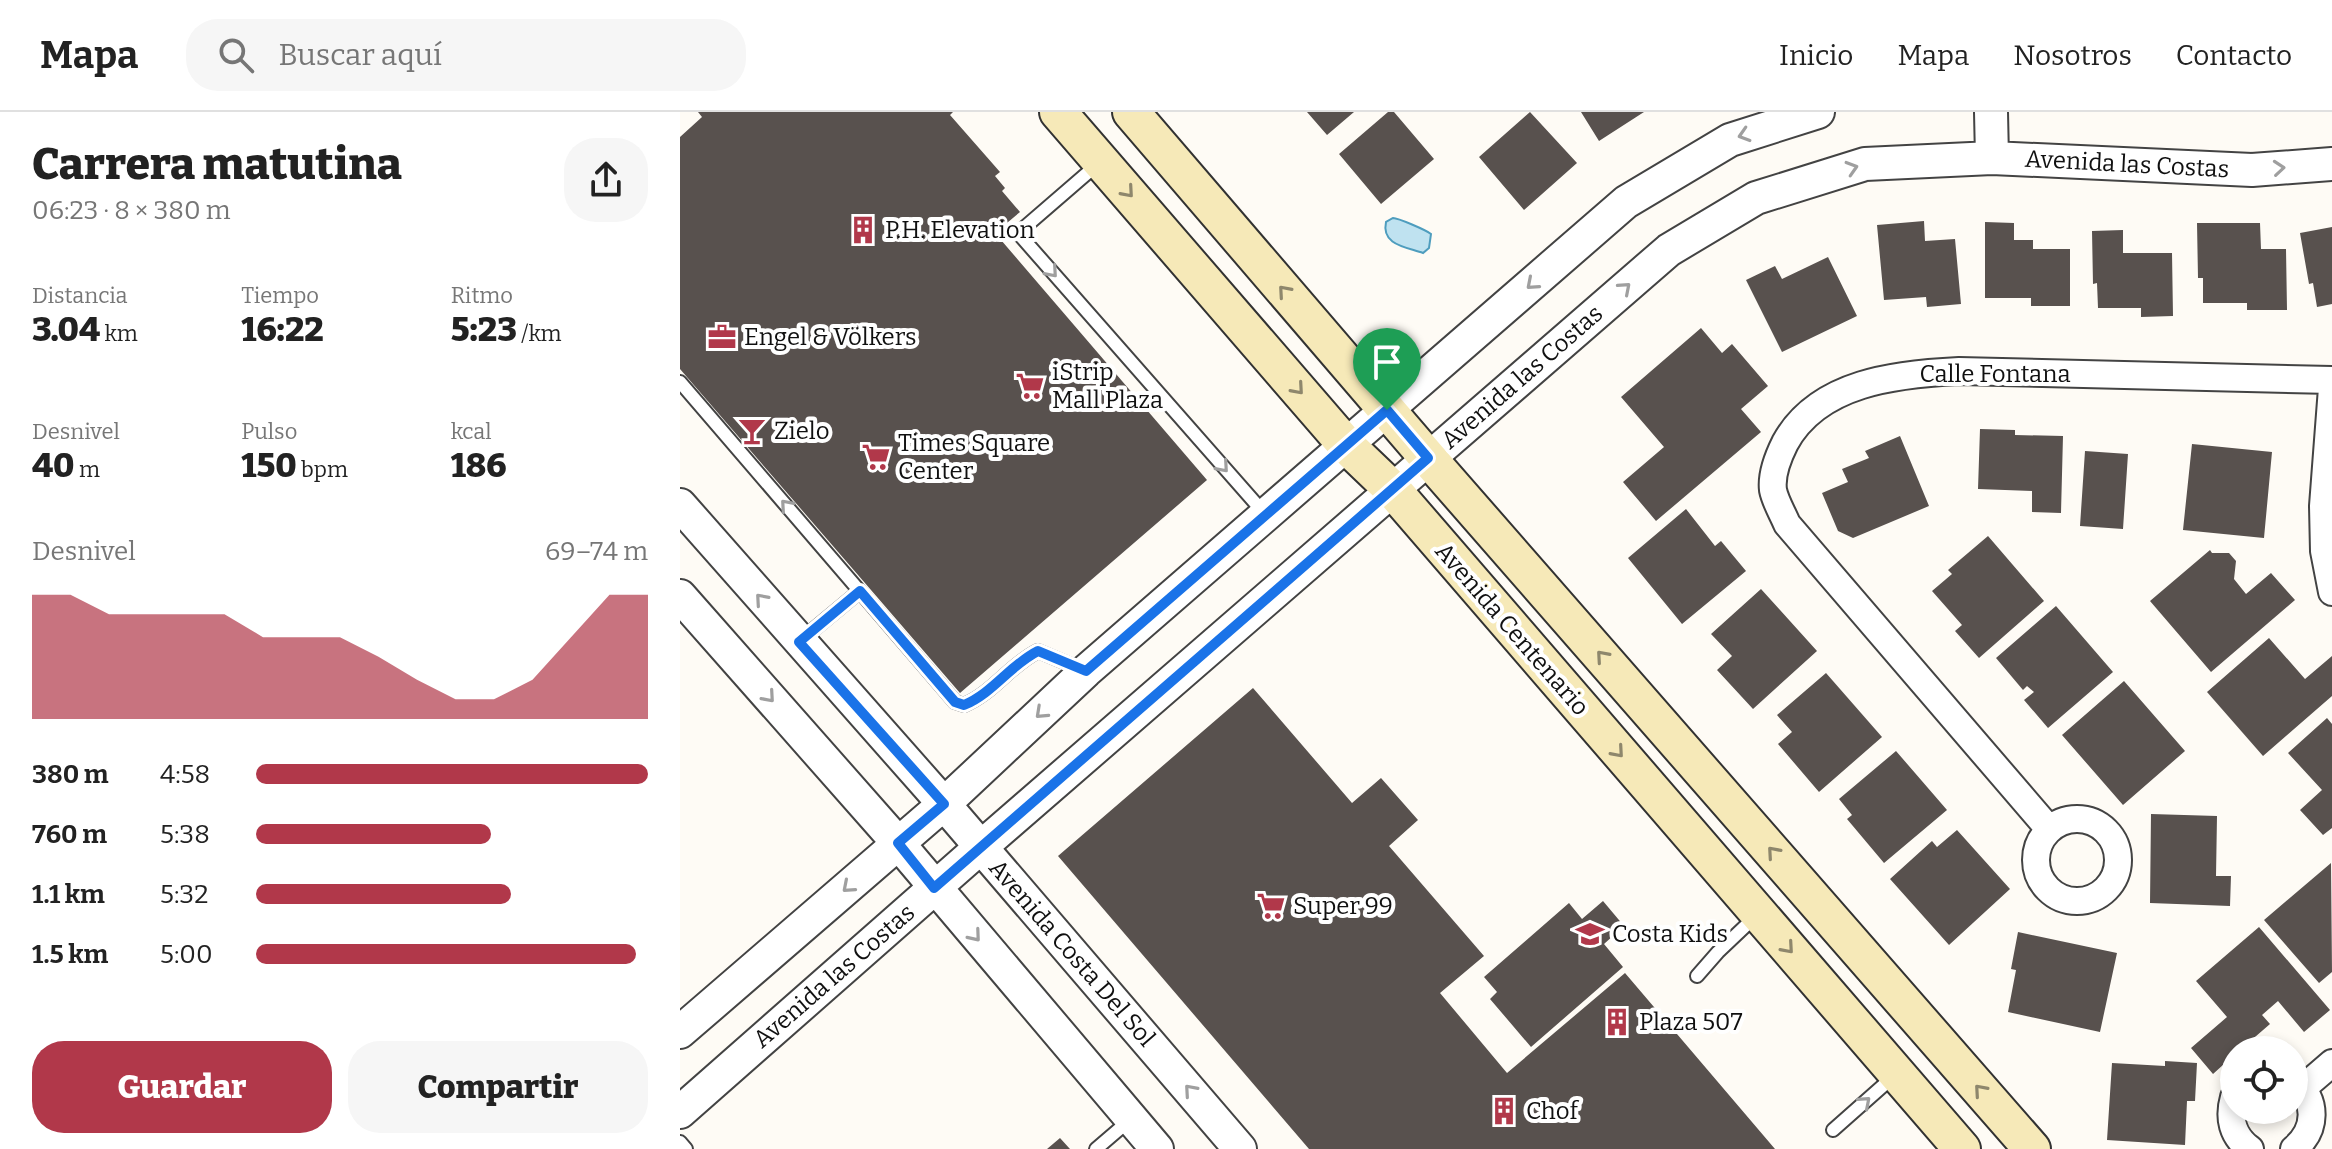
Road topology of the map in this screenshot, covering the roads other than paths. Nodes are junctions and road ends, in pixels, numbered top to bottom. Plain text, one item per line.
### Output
1 (1058, 112) edge
2 (1131, 112) edge
3 (1818, 112) edge
4 (1991, 112) edge
5 (1992, 158) junction
6 (1101, 160) junction
7 (2332, 164) edge
8 (2332, 380) edge
9 (680, 382) edge
10 (2332, 388) edge
11 (1387, 410) junction
12 (1346, 445) junction
13 (1428, 458) junction
14 (1392, 489) junction
15 (682, 511) edge
16 (1265, 515) junction
17 (860, 591) junction
18 (2332, 592) edge
19 (680, 596) edge
20 (799, 642) junction
21 (1086, 671) junction
22 (944, 804) junction
23 (2049, 829) dead end
24 (898, 843) junction
25 (981, 847) junction
26 (934, 888) junction
27 (1758, 913) junction
28 (1697, 976) dead end
29 (680, 1032) edge
30 (1937, 1040) junction
31 (2332, 1063) edge
32 (1897, 1074) junction
33 (2308, 1079) edge
34 (2308, 1105) edge
35 (680, 1119) edge
36 (1131, 1119) junction
37 (2231, 1124) edge
38 (1833, 1130) dead end
39 (1952, 1142) edge
40 (686, 1149) edge
41 (1096, 1149) edge
42 (1157, 1149) edge
43 (1240, 1149) edge
44 (2032, 1149) edge
45 (2250, 1149) edge
46 (2294, 1149) edge

1 - 6 main road, Avenida Centenario
11 -> 2 main road, Avenida Centenario
3 -> 11 street
4 - 5 street
5 -> 7 street, Avenida las Costas
13 -> 5 street, Avenida las Costas
6 -> 12 main road, Avenida Centenario
6 -> 16 lane
8 - 23 street, Calle Fontana
17 -> 9 lane
10 - 18 street
11 - 12 street
11 - 13 main road, Avenida Centenario
12 - 14 main road, Avenida Centenario
12 - 16 street
13 - 14 street, Avenida las Costas
30 -> 13 main road, Avenida Centenario
14 - 25 street, Avenida las Costas
14 -> 27 main road, Avenida Centenario
20 -> 15 street, Avenida Costa Del Sol
16 - 21 street
17 - 20 lane
17 - 21 lane
19 -> 24 street
20 - 22 street, Avenida Costa Del Sol
21 -> 22 street
22 - 24 street
22 - 25 street, Avenida Costa Del Sol
24 - 26 street
24 -> 29 street
25 - 26 street, Avenida las Costas
43 -> 25 street, Avenida Costa Del Sol
26 - 35 street, Avenida las Costas
26 -> 36 street
27 - 28 lane
27 -> 32 main road, Avenida Centenario
30 - 32 main road
44 -> 30 main road, Avenida Centenario
31 - 33 street
38 -> 32 lane
32 - 39 main road, Avenida Centenario
34 - 46 street
35 - 40 lane
36 - 41 lane
36 - 42 street
37 - 45 street

